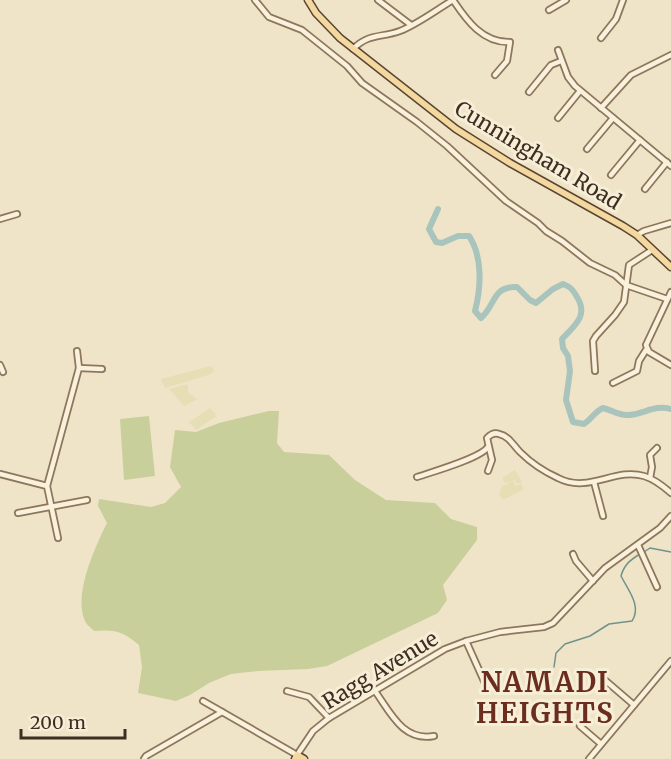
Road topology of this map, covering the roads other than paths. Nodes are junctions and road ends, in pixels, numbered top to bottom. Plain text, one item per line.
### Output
1 (255, 0) edge
2 (308, 0) edge
3 (378, 0) edge
4 (453, 0) edge
5 (566, 0) edge
6 (623, 0) edge
7 (549, 10) dead end
8 (411, 25) junction
9 (601, 38) dead end
10 (353, 49) junction
11 (558, 50) dead end
12 (671, 55) edge
13 (561, 61) junction
14 (495, 75) dead end
15 (580, 91) junction
16 (529, 92) dead end
17 (601, 108) junction
18 (558, 118) dead end
19 (613, 118) junction
20 (640, 140) junction
21 (587, 149) dead end
22 (669, 164) edge
23 (611, 175) dead end
24 (645, 189) dead end
25 (17, 214) dead end
26 (0, 219) edge
27 (671, 223) edge
28 (637, 236) junction
29 (652, 250) junction
30 (671, 267) edge
31 (627, 285) junction
32 (671, 292) edge
33 (668, 299) junction
34 (646, 350) junction
35 (77, 351) dead end
36 (671, 364) edge
37 (0, 365) edge
38 (79, 368) junction
39 (102, 369) dead end
40 (595, 371) dead end
41 (3, 372) dead end
42 (613, 383) dead end
43 (488, 447) junction
44 (657, 448) dead end
45 (488, 471) dead end
46 (0, 474) edge
47 (417, 477) dead end
48 (650, 478) junction
49 (591, 483) junction
50 (47, 486) junction
51 (671, 493) edge
52 (87, 500) dead end
53 (51, 508) junction
54 (18, 513) dead end
55 (603, 516) dead end
56 (671, 516) edge
57 (58, 538) dead end
58 (638, 545) junction
59 (573, 554) dead end
60 (592, 581) junction
61 (657, 587) dead end
62 (466, 641) junction
63 (671, 661) edge
64 (606, 681) dead end
65 (488, 690) dead end
66 (287, 691) dead end
67 (375, 691) junction
68 (203, 701) dead end
69 (634, 705) junction
70 (222, 712) junction
71 (329, 718) junction
72 (580, 726) dead end
73 (434, 736) dead end
74 (601, 744) junction
75 (296, 757) edge
76 (144, 759) edge
77 (304, 759) edge
78 (589, 759) edge

1 - 31 street
2 - 10 main road, Cunningham Road
3 - 8 street
4 - 8 street
4 - 14 street
5 - 7 street
6 - 9 street
8 - 10 street
10 - 28 main road, Cunningham Road
11 - 13 street
12 - 17 street
13 - 15 street
13 - 16 street
15 - 17 street
15 - 18 street
17 - 19 street
19 - 20 street
19 - 21 street
20 - 22 street
20 - 23 street
22 - 24 street
25 - 26 street
27 - 28 street
28 - 29 main road, Cunningham Road
29 - 30 main road, Cunningham Road
29 - 31 street
31 - 33 street
31 - 40 street
32 - 33 street
33 - 34 street
34 - 36 street
34 - 42 street
35 - 38 street
37 - 41 street
38 - 39 street
38 - 50 street
43 - 45 street
43 - 47 street
43 - 49 street
44 - 48 street
46 - 50 street
48 - 49 street
48 - 51 street
49 - 55 street
50 - 53 street
52 - 53 street
53 - 54 street
53 - 57 street
56 - 58 street, Ragg Avenue
58 - 60 street, Ragg Avenue
58 - 61 street
59 - 60 street
60 - 62 street, Ragg Avenue
62 - 65 street
62 - 67 street, Ragg Avenue
63 - 69 street
64 - 69 street
66 - 71 street
67 - 71 street, Ragg Avenue
67 - 73 street
68 - 70 street
69 - 74 street
70 - 75 street
70 - 76 street
71 - 75 street, Ragg Avenue
72 - 74 street
74 - 78 street
75 - 77 main road

